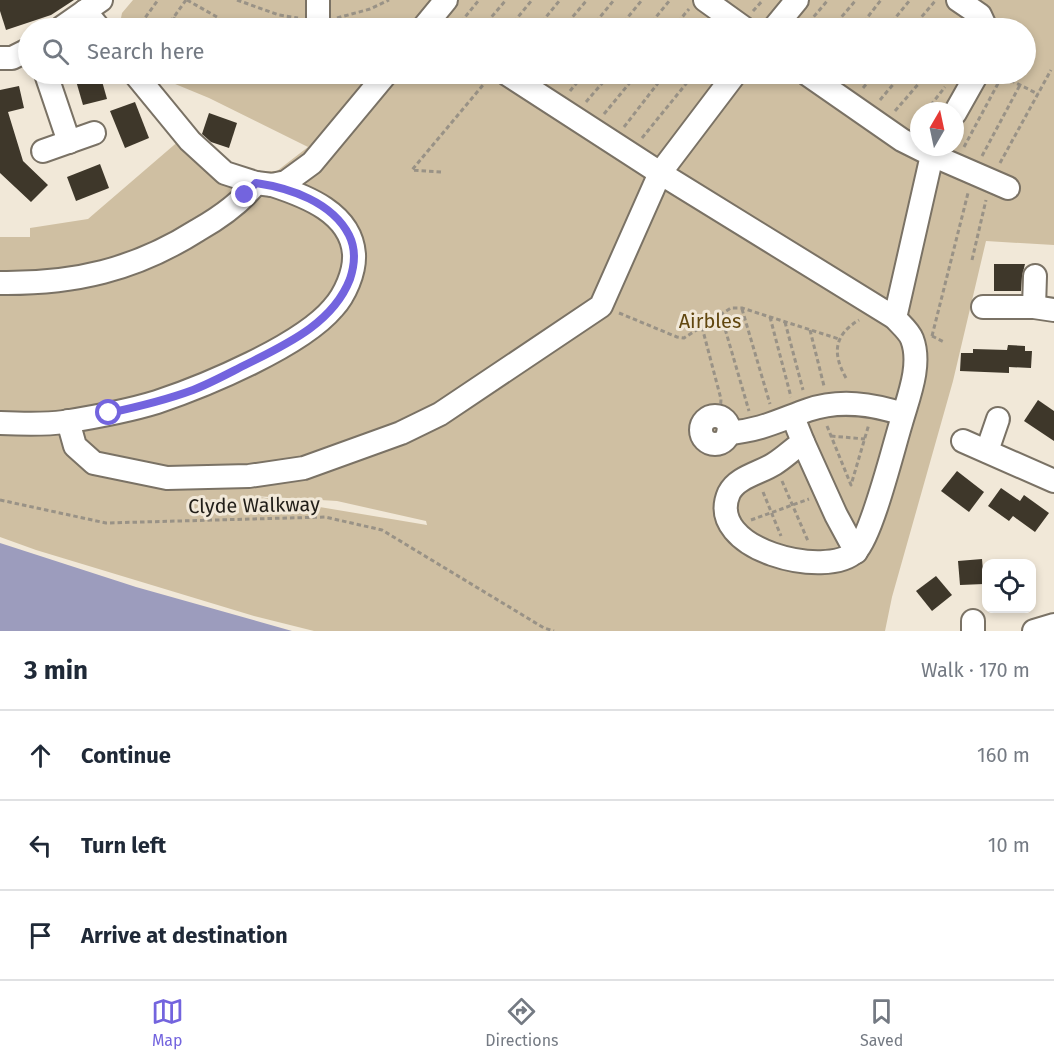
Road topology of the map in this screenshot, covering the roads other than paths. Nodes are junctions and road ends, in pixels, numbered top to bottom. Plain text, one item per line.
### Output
1 (318, 0) edge
2 (446, 0) edge
3 (797, 0) edge
4 (958, 0) edge
5 (698, 4) edge
6 (318, 18) edge
7 (435, 18) edge
8 (725, 18) edge
9 (782, 18) edge
10 (981, 18) edge
11 (18, 55) edge
12 (0, 58) edge
13 (49, 84) edge
14 (143, 84) edge
15 (378, 84) edge
16 (523, 84) edge
17 (727, 84) edge
18 (821, 84) edge
19 (971, 84) edge
20 (961, 102) edge
21 (94, 133) dead end
22 (69, 142) junction
23 (910, 143) edge
24 (43, 151) dead end
25 (933, 156) edge
26 (943, 156) edge
27 (660, 173) junction
28 (981, 177) road end
29 (264, 184) junction
30 (1035, 276) dead end
31 (0, 283) edge
32 (982, 308) dead end
33 (1044, 309) edge
34 (887, 314) junction
35 (903, 414) junction
36 (796, 415) junction
37 (998, 418) dead end
38 (68, 421) junction
39 (0, 423) edge
40 (724, 425) road end
41 (963, 441) dead end
42 (803, 442) junction
43 (987, 451) junction
44 (1054, 481) edge
45 (856, 552) junction
46 (1054, 625) edge
47 (1034, 631) edge

1 - 6 street
2 - 7 street
3 - 9 street
4 - 10 street
5 - 8 street
11 - 12 street
13 - 22 street
14 - 29 street
15 - 29 street
16 - 27 street
17 - 27 street
18 - 23 street
19 - 20 street
21 - 22 street
22 - 24 street
25 - 34 street
26 - 28 street
27 - 34 street
27 - 38 street
29 - 31 street
29 - 38 street
30 - 33 street
32 - 33 street
34 - 35 street
35 - 36 street
35 - 45 street
36 - 40 street
36 - 42 street
37 - 43 street
38 - 39 street
41 - 43 street
42 - 45 street
42 - 45 street
43 - 44 street
46 - 47 street

